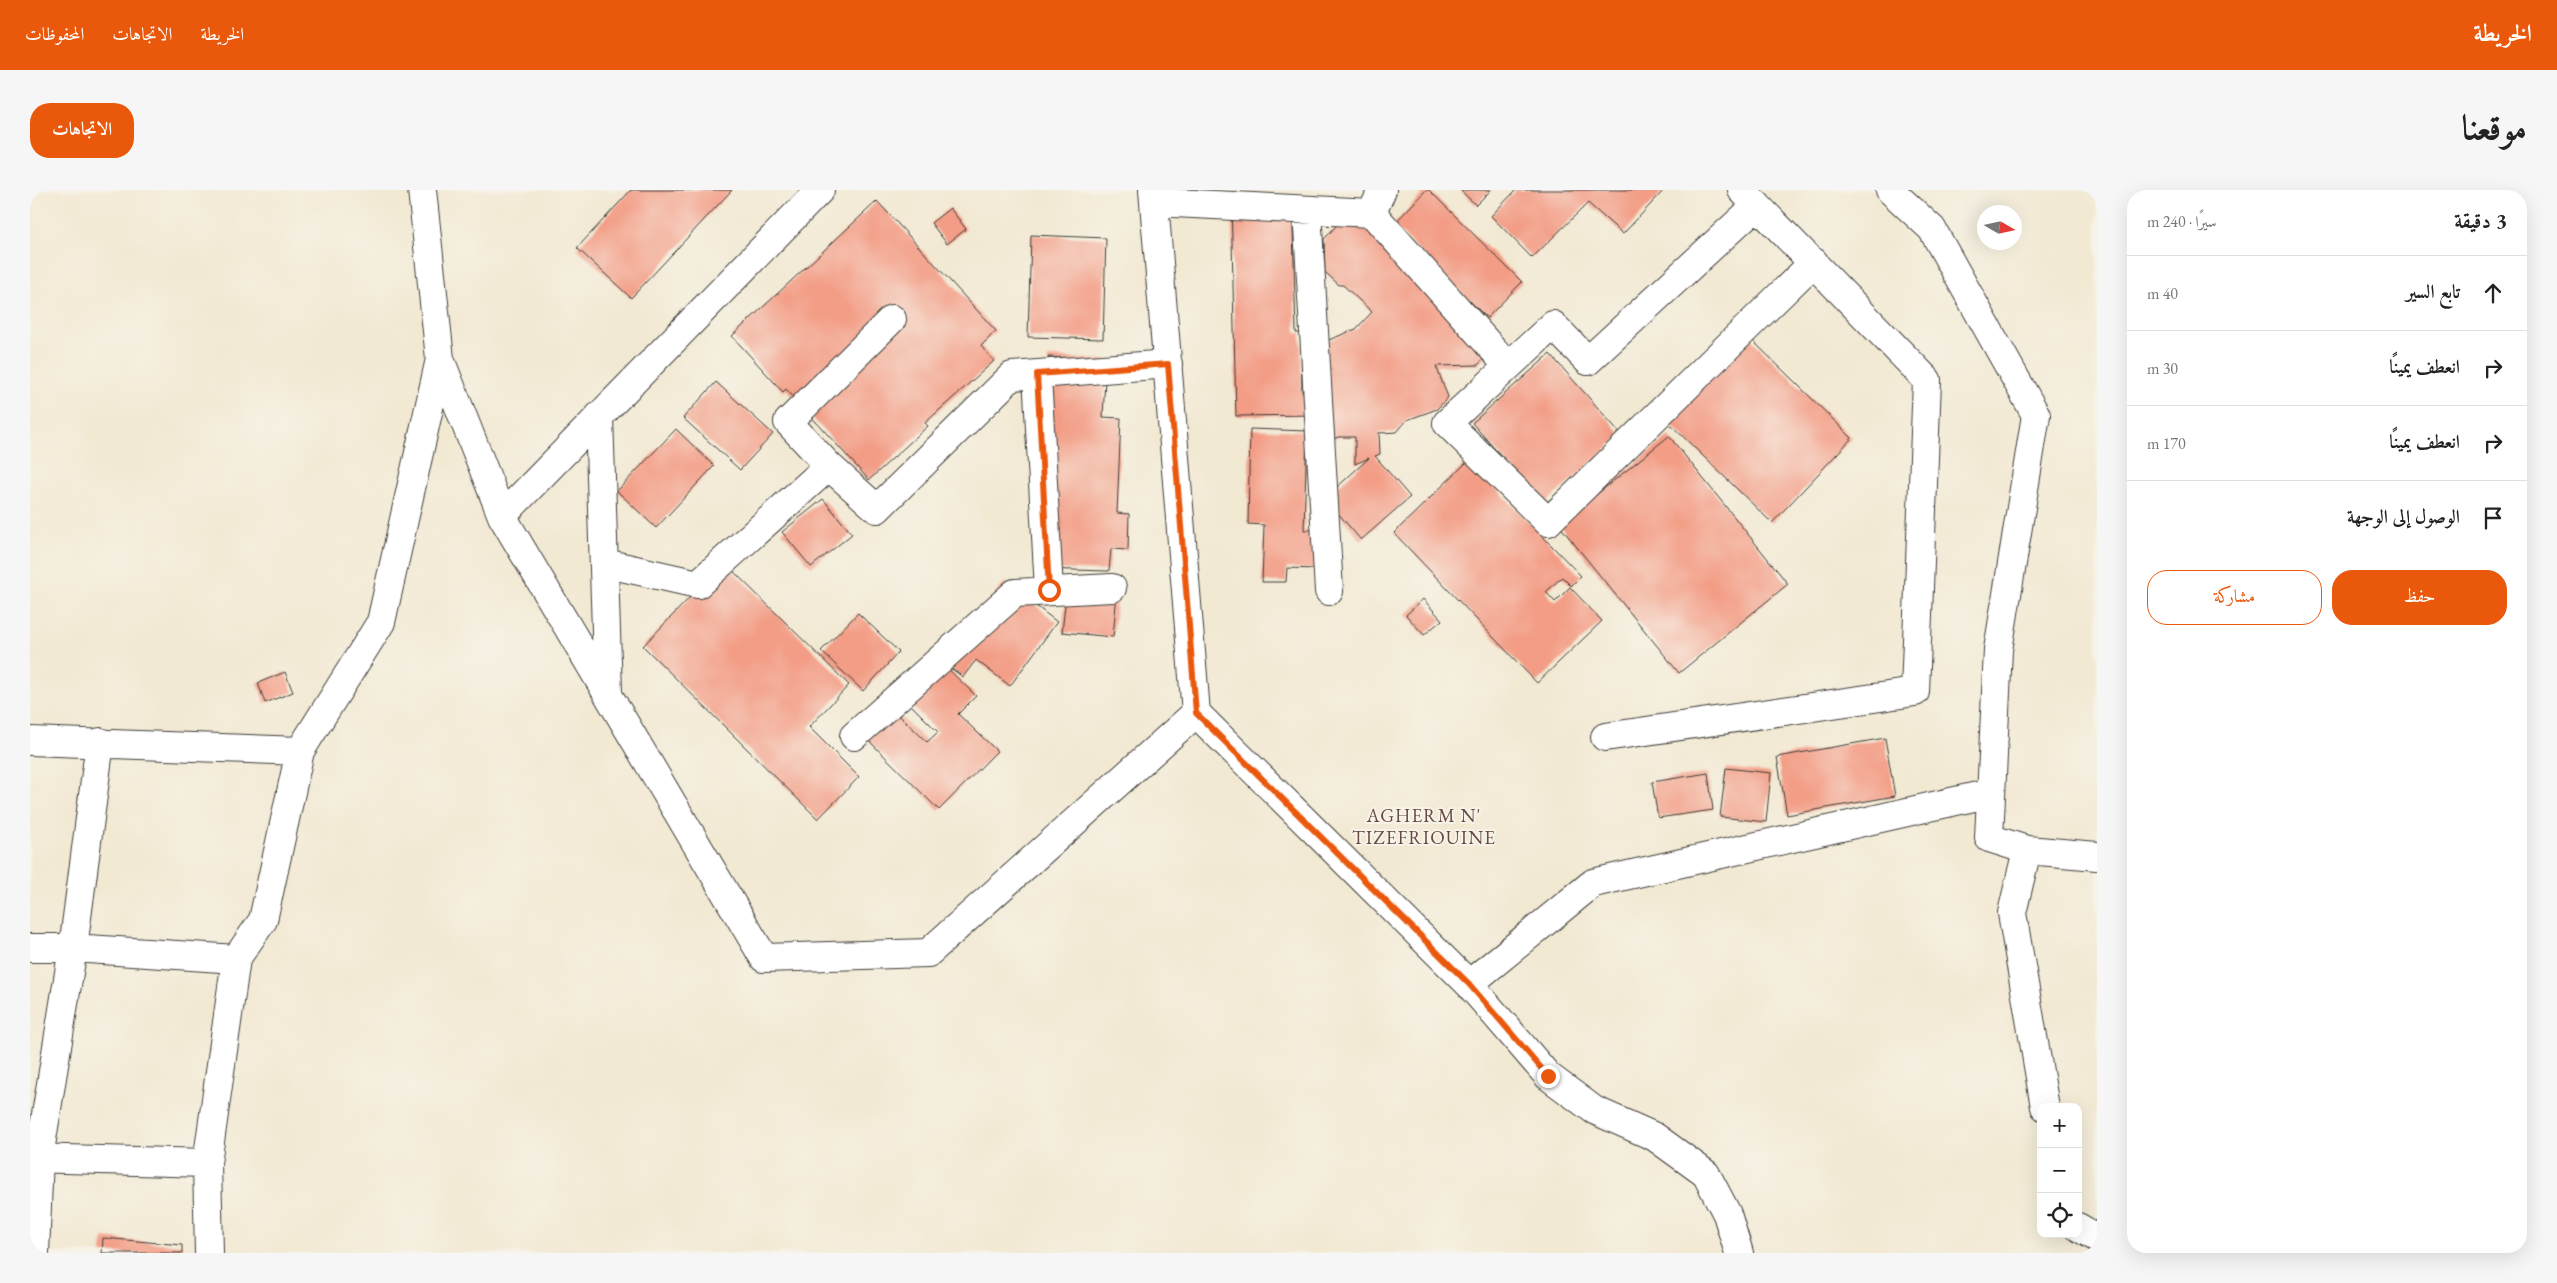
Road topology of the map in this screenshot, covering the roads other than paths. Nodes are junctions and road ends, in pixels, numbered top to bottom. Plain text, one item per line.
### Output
1 (422, 190) edge
2 (820, 190) edge
3 (1890, 190) edge
4 (1154, 196) edge
5 (1749, 198) edge
6 (1377, 201) edge
7 (1307, 210) junction
8 (1814, 262) junction
9 (892, 319) dead end
10 (440, 359) junction
11 (1168, 364) junction
12 (1508, 366) junction
13 (1037, 374) junction
14 (599, 416) junction
15 (828, 466) junction
16 (502, 516) junction
17 (604, 563) junction
18 (1112, 588) dead end
19 (1049, 590) junction
20 (1329, 591) dead end
21 (608, 694) junction
22 (1196, 713) junction
23 (854, 736) dead end
24 (1604, 737) dead end
25 (30, 741) edge
26 (100, 742) junction
27 (300, 751) junction
28 (1991, 793) junction
29 (2027, 850) junction
30 (2097, 856) edge
31 (30, 948) edge
32 (73, 948) junction
33 (236, 959) junction
34 (1469, 984) junction
35 (2044, 1103) edge
36 (34, 1158) edge
37 (207, 1163) junction
38 (2082, 1229) edge
39 (2097, 1238) edge
40 (35, 1253) edge
41 (209, 1253) edge
42 (1739, 1253) edge

1 - 10 street
2 - 14 street
3 - 28 street
4 - 7 street
4 - 11 street
5 - 8 street
5 - 12 street
6 - 7 street
6 - 12 street
7 - 20 street
8 - 12 street
8 - 24 street
9 - 15 street
10 - 16 street
10 - 27 street
11 - 13 street
11 - 22 street
13 - 15 street
13 - 19 street
14 - 16 street
14 - 17 street
15 - 17 street
16 - 21 street
17 - 21 street
18 - 19 street
19 - 23 street
21 - 22 street
22 - 34 street
25 - 26 street
26 - 27 street
26 - 32 street
27 - 33 street
28 - 29 street
28 - 34 street
29 - 30 street
29 - 35 street
31 - 32 street
32 - 33 street
32 - 36 street
33 - 37 street
34 - 42 street
36 - 37 street
36 - 40 street
37 - 41 street
38 - 39 street

